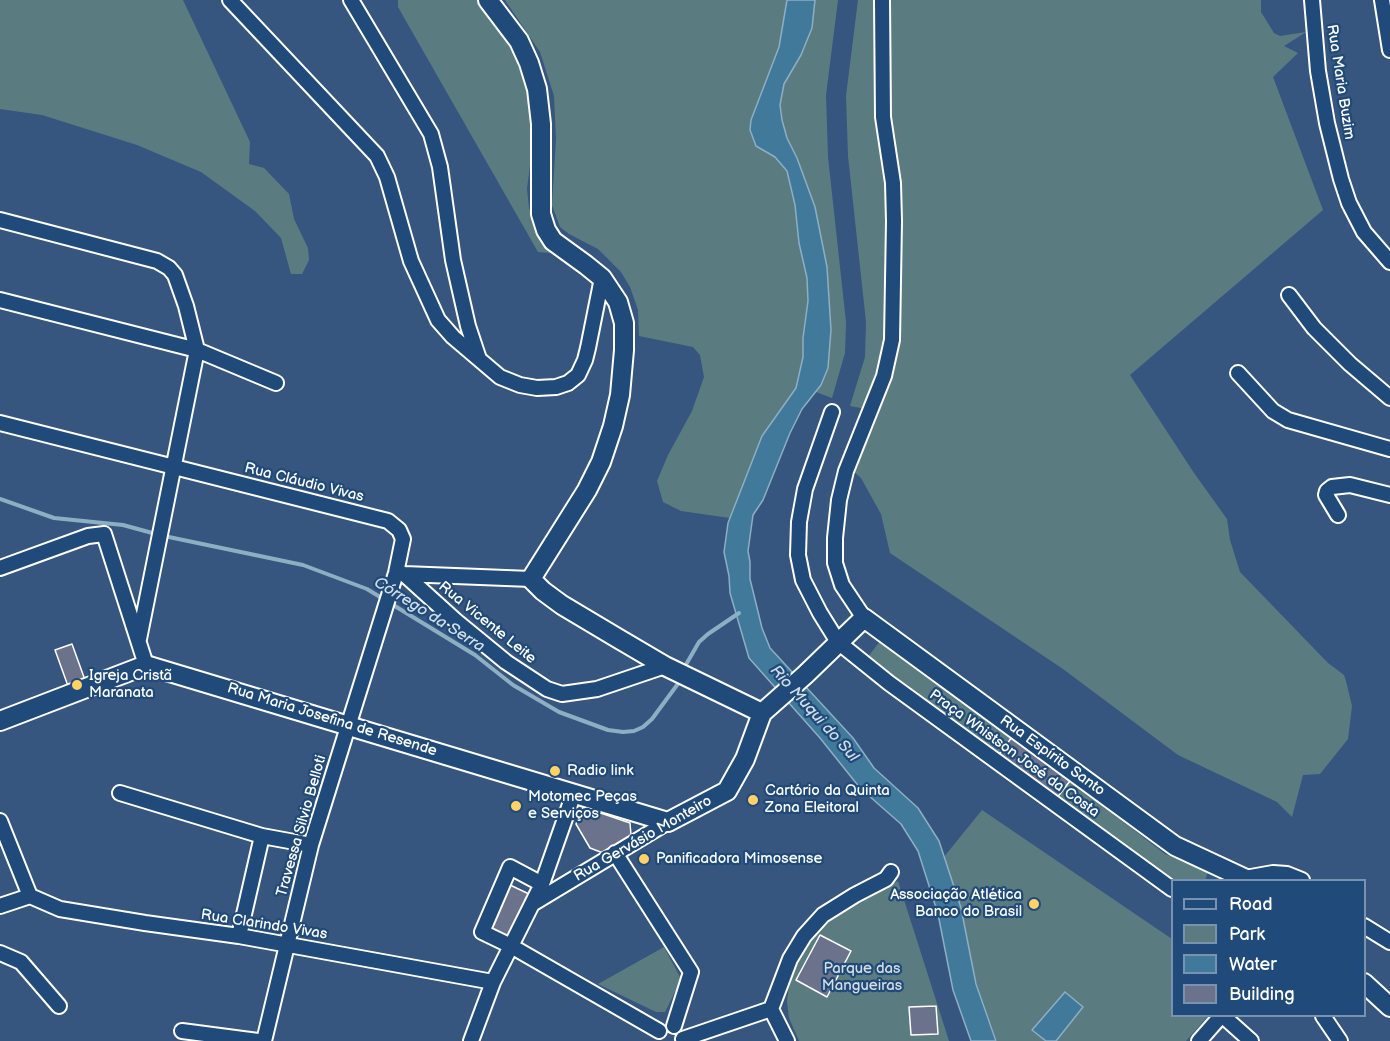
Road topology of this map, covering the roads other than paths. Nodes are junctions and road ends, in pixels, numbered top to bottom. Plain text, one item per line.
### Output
1 (230, 0) edge
2 (351, 0) edge
3 (488, 0) edge
4 (882, 0) edge
5 (1312, 0) edge
6 (1382, 0) edge
7 (1390, 50) edge
8 (0, 220) edge
9 (1390, 262) edge
10 (602, 278) junction
11 (1289, 295) dead end
12 (0, 300) edge
13 (197, 350) junction
14 (480, 361) junction
15 (1238, 373) dead end
16 (276, 383) dead end
17 (1390, 398) edge
18 (832, 412) dead end
19 (0, 423) edge
20 (1390, 449) edge
21 (174, 466) junction
22 (1390, 495) edge
23 (1338, 515) dead end
24 (0, 568) edge
25 (400, 574) junction
26 (531, 579) junction
27 (864, 618) junction
28 (139, 639) junction
29 (838, 642) junction
30 (146, 665) junction
31 (676, 672) junction
32 (769, 708) junction
33 (0, 721) edge
34 (349, 725) junction
35 (120, 793) dead end
36 (574, 793) junction
37 (0, 822) edge
38 (668, 822) junction
39 (262, 836) junction
40 (311, 845) junction
41 (615, 853) junction
42 (891, 872) dead end
43 (1247, 879) edge
44 (1300, 879) edge
45 (542, 884) junction
46 (1171, 888) edge
47 (30, 896) junction
48 (532, 904) junction
49 (0, 906) edge
50 (1366, 927) edge
51 (239, 936) junction
52 (1390, 942) edge
53 (287, 945) junction
54 (511, 945) junction
55 (0, 953) edge
56 (493, 982) junction
57 (1366, 984) edge
58 (58, 1006) dead end
59 (1390, 1007) edge
60 (771, 1009) junction
61 (1221, 1017) edge
62 (1223, 1017) edge
63 (1324, 1017) edge
64 (674, 1026) junction
65 (182, 1031) dead end
66 (659, 1036) edge
67 (683, 1040) edge
68 (258, 1041) edge
69 (264, 1041) edge
70 (471, 1041) edge
71 (787, 1041) edge
72 (1199, 1041) edge
73 (1251, 1041) edge
74 (1340, 1041) edge

1 - 14 street
2 - 14 street
3 - 10 main road
4 - 27 street
5 - 9 street, Rua Maria Buzim
6 - 7 street
8 - 13 street
10 - 14 street
10 - 26 main road
11 - 17 street
12 - 13 street
13 - 16 street
13 - 21 street
15 - 20 street
18 - 29 street, Praça Whistson José da Costa
19 - 21 street, Rua Cláudio Vivas
21 - 25 street, Rua Cláudio Vivas
21 - 28 street
22 - 23 street
24 - 28 street
25 - 26 street
25 - 31 street, Rua Vicente Leite
25 - 34 street, Rua Cláudio Vivas
26 - 31 main road
27 - 29 main road
27 - 43 main road, Rua Espírito Santo
28 - 30 street
29 - 32 main road
29 - 46 street, Praça Whistson José da Costa
30 - 33 main road
30 - 34 main road, Rua Maria Josefina de Resende
31 - 32 main road
32 - 38 main road, Rua Gervásio Monteiro
34 - 36 main road, Rua Maria Josefina de Resende
34 - 40 street, Travessa Silvio Belloti
35 - 39 street
36 - 38 main road, Rua Maria Josefina de Resende
36 - 45 street
37 - 47 street
38 - 41 street, Rua Gervásio Monteiro
39 - 40 street
39 - 51 street
40 - 53 street, Travessa Silvio Belloti
41 - 48 street, Rua Gervásio Monteiro
41 - 64 street
42 - 60 street
43 - 44 street
45 - 48 street
45 - 54 street
47 - 49 street
47 - 51 street, Rua Clarindo Vivas
48 - 54 street
50 - 52 street
51 - 53 street, Rua Clarindo Vivas
53 - 56 street, Rua Clarindo Vivas
53 - 69 street, Travessa Silvio Belloti
54 - 56 street
54 - 66 street
55 - 58 street
56 - 70 street
57 - 59 main road
60 - 67 street
60 - 71 street
61 - 72 street
62 - 73 street
63 - 74 street
64 - 66 street
64 - 67 street
65 - 68 street

